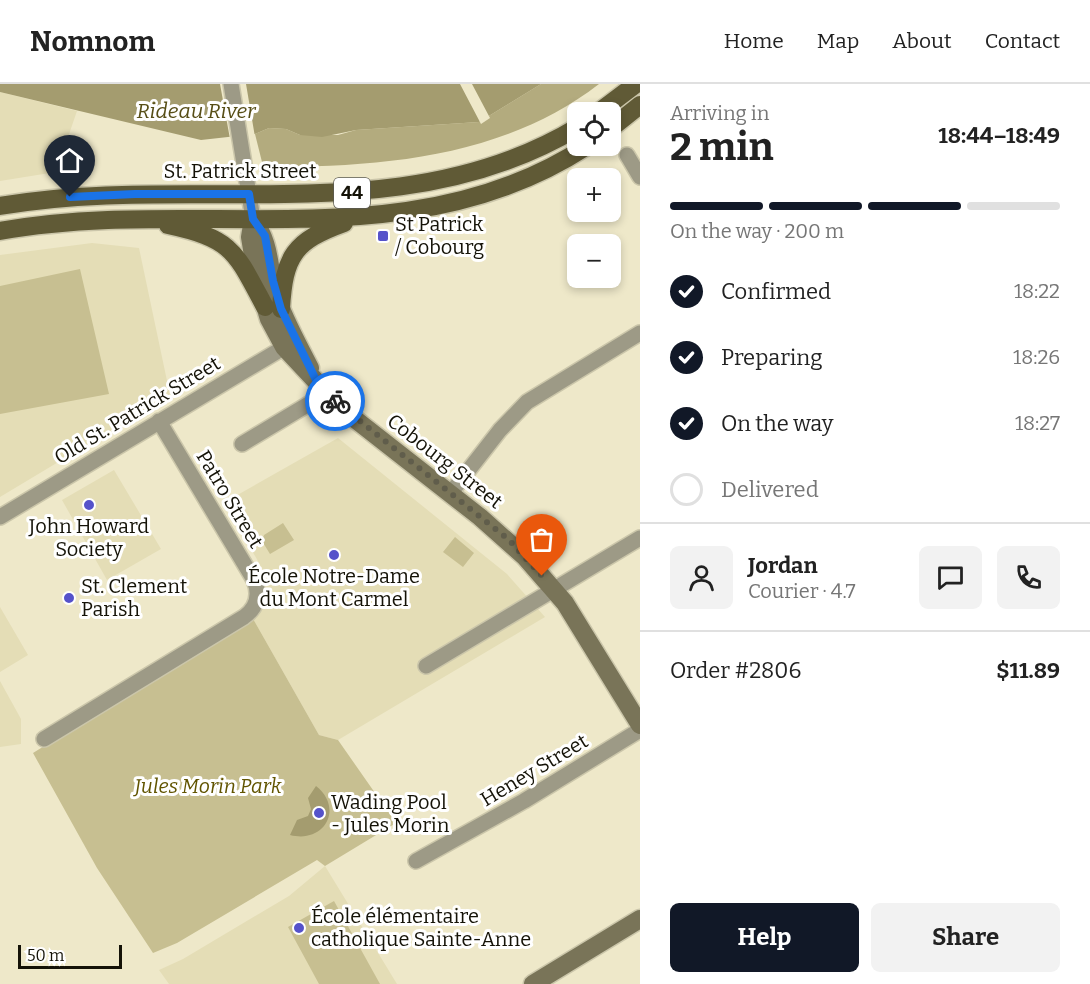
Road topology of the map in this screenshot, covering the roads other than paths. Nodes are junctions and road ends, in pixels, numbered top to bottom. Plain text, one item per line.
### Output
1 (231, 84) edge
2 (636, 84) edge
3 (612, 102) edge
4 (640, 105) edge
5 (621, 120) edge
6 (567, 132) edge
7 (627, 155) dead end
8 (570, 156) edge
9 (640, 177) edge
10 (249, 194) junction
11 (0, 206) edge
12 (134, 218) junction
13 (358, 218) junction
14 (253, 219) junction
15 (0, 231) edge
16 (273, 308) junction
17 (640, 333) edge
18 (290, 344) junction
19 (323, 389) junction
20 (159, 422) junction
21 (242, 444) dead end
22 (450, 494) junction
23 (0, 517) edge
24 (640, 538) edge
25 (555, 589) junction
26 (426, 666) dead end
27 (640, 725) edge
28 (44, 739) dead end
29 (416, 861) dead end
30 (640, 919) edge
31 (533, 984) edge

1 - 10 street
2 - 3 main road
4 - 5 main road
6 - 10 main road, St. Patrick Street / 44
7 - 9 street
8 - 13 main road, 44
10 - 11 main road, St. Patrick Street / 44
10 - 14 street
12 - 14 main road, 44
12 - 15 main road, 44
12 - 16 main road
13 - 14 main road, 44
13 - 16 main road
14 - 16 street, Cobourg Street
16 - 18 street, Cobourg Street
17 - 22 street
18 - 19 street, Cobourg Street
18 - 20 street, Old St. Patrick Street
19 - 21 street
19 - 22 street, Cobourg Street
20 - 23 street, Old St. Patrick Street
20 - 28 street, Patro Street
22 - 25 street, Cobourg Street
24 - 25 street
25 - 26 street
25 - 27 street, Cobourg Street
27 - 29 street, Heney Street
30 - 31 street

